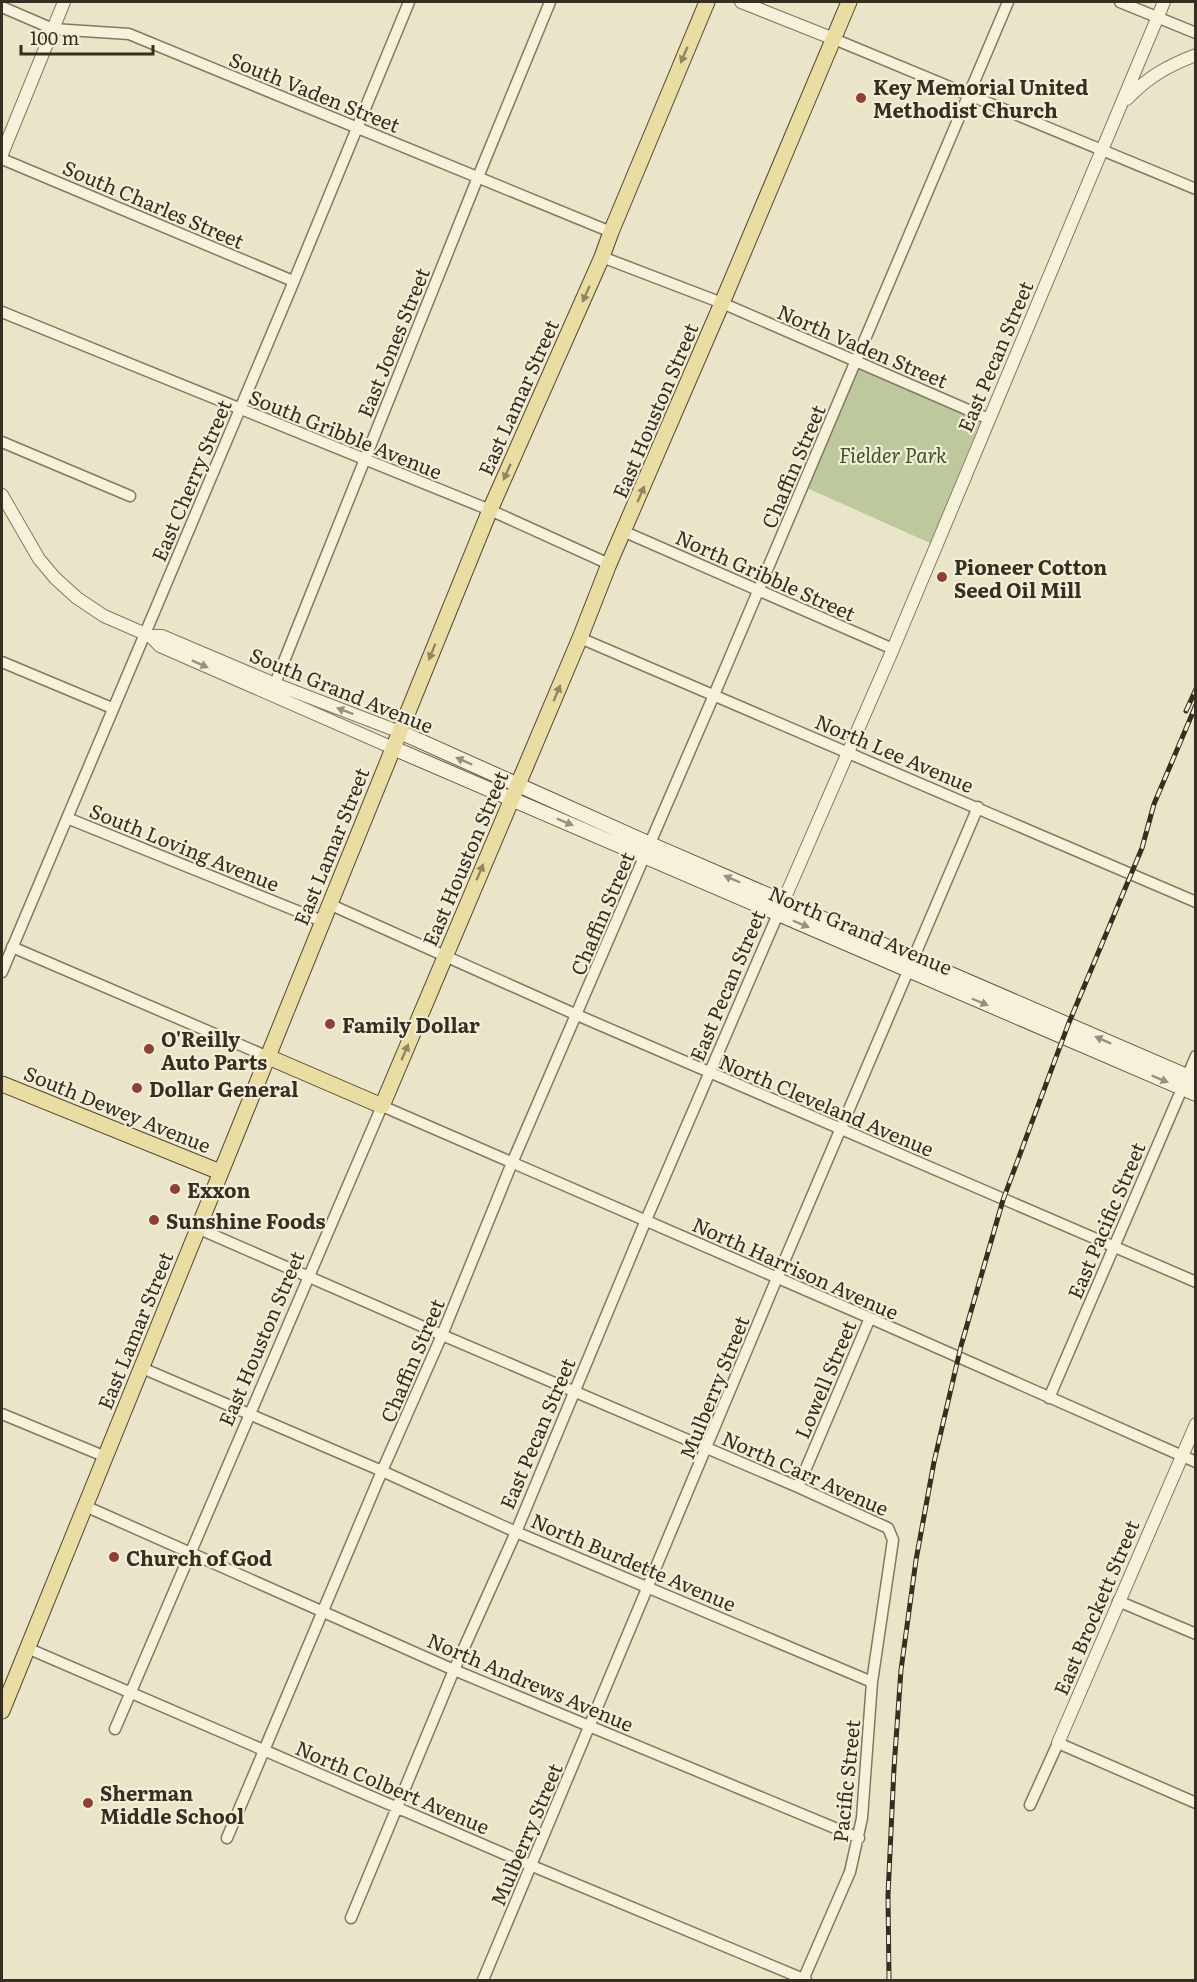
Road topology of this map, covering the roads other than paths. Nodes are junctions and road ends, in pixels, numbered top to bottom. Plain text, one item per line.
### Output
1 (64, 2) edge
2 (408, 2) edge
3 (550, 2) edge
4 (707, 2) edge
5 (741, 2) edge
6 (849, 2) edge
7 (1008, 2) edge
8 (1120, 2) edge
9 (1164, 2) edge
10 (2, 6) edge
11 (1157, 17) junction
12 (53, 29) junction
13 (1196, 33) edge
14 (834, 39) junction
15 (1196, 55) edge
16 (969, 94) junction
17 (1121, 104) junction
18 (357, 127) junction
19 (1101, 149) junction
20 (2, 154) edge
21 (2, 159) edge
22 (478, 177) junction
23 (1196, 189) edge
24 (611, 232) junction
25 (602, 257) junction
26 (293, 281) junction
27 (722, 303) junction
28 (2, 312) edge
29 (856, 362) junction
30 (239, 410) junction
31 (989, 419) junction
32 (2, 442) edge
33 (365, 459) junction
34 (2, 495) edge
35 (130, 496) dead end
36 (490, 510) junction
37 (625, 532) junction
38 (609, 564) junction
39 (758, 590) junction
40 (147, 635) junction
41 (580, 638) junction
42 (893, 649) junction
43 (2, 662) edge
44 (272, 690) junction
45 (714, 695) junction
46 (112, 708) junction
47 (372, 721) junction
48 (400, 732) junction
49 (365, 736) junction
50 (393, 748) junction
51 (849, 752) junction
52 (514, 792) junction
53 (978, 807) junction
54 (67, 818) junction
55 (647, 850) junction
56 (1196, 902) edge
57 (329, 904) junction
58 (780, 908) junction
59 (322, 921) junction
60 (12, 946) junction
61 (445, 957) junction
62 (912, 965) junction
63 (2, 972) edge
64 (577, 1015) junction
65 (266, 1056) junction
66 (1196, 1056) edge
67 (299, 1070) junction
68 (709, 1072) junction
69 (1188, 1082) edge
70 (2, 1084) edge
71 (251, 1094) junction
72 (1196, 1094) edge
73 (382, 1106) junction
74 (842, 1129) junction
75 (512, 1163) junction
76 (220, 1172) junction
77 (646, 1220) junction
78 (198, 1228) junction
79 (1112, 1246) junction
80 (308, 1276) junction
81 (777, 1278) junction
82 (1196, 1282) edge
83 (870, 1318) junction
84 (442, 1335) junction
85 (142, 1368) junction
86 (574, 1391) junction
87 (1049, 1398) junction
88 (2, 1414) edge
89 (250, 1415) junction
90 (1196, 1424) edge
91 (707, 1448) junction
92 (1182, 1456) junction
93 (106, 1457) junction
94 (1196, 1462) edge
95 (382, 1471) junction
96 (798, 1487) junction
97 (86, 1506) junction
98 (516, 1532) junction
99 (891, 1532) joint
100 (191, 1552) junction
101 (649, 1586) junction
102 (1118, 1601) junction
103 (323, 1611) junction
104 (1196, 1634) edge
105 (27, 1648) junction
106 (454, 1670) junction
107 (872, 1682) junction
108 (131, 1693) junction
109 (2, 1711) edge
110 (591, 1725) junction
111 (115, 1729) dead end
112 (1058, 1743) junction
113 (265, 1750) junction
114 (1196, 1803) edge
115 (1030, 1805) dead end
116 (398, 1807) junction
117 (227, 1838) dead end
118 (859, 1838) junction
119 (530, 1865) junction
120 (351, 1918) dead end
121 (483, 1980) edge
122 (804, 1980) edge

1 - 12 street
2 - 18 street, East Cherry Street
3 - 22 street, East Jones Street
4 -> 24 main road, East Lamar Street
5 - 14 street
6 - 14 main road, East Houston Street
7 - 16 street, Chaffin Street
8 - 11 street
9 - 11 street, East Pecan Street
10 - 12 street, South Vaden Street
11 - 13 street
11 - 17 street, East Pecan Street
12 - 18 street, South Vaden Street
12 - 20 street
14 - 16 street
14 - 27 main road, East Houston Street
15 - 17 street
16 - 19 street
16 - 29 street, Chaffin Street
17 - 19 street, East Pecan Street
18 - 22 street, South Vaden Street
18 - 26 street, East Cherry Street
19 - 23 street
19 - 31 street, East Pecan Street
21 - 26 street, South Charles Street
22 - 24 street, South Vaden Street
22 - 33 street, East Jones Street
24 - 25 main road, East Lamar Street
25 - 27 street
25 -> 36 main road, East Lamar Street
26 - 30 street, East Cherry Street
27 - 29 street, North Vaden Street
37 -> 27 main road, East Houston Street
28 - 30 street, South Gribble Avenue
29 - 31 street, North Vaden Street
29 - 39 street, Chaffin Street
30 - 33 street, South Gribble Avenue
30 - 40 street, East Cherry Street
31 - 42 street, East Pecan Street
32 - 35 street
33 - 36 street, South Gribble Avenue
33 - 44 street, East Jones Street
34 - 40 street, South Grand Avenue
36 - 38 street, South Gribble Avenue
36 -> 48 main road, East Lamar Street
37 - 38 main road, East Houston Street
37 - 39 street, North Gribble Street
38 - 41 main road, East Houston Street
39 - 42 street, North Gribble Street
39 - 45 street, Chaffin Street
40 - 44 street, South Grand Avenue
40 - 46 street, East Cherry Street
41 - 45 street, North Lee Avenue
52 -> 41 main road, East Houston Street
42 - 51 street, East Pecan Street
43 - 46 street
47 -> 44 street, South Grand Avenue
44 - 49 street, South Grand Avenue
45 - 51 street, North Lee Avenue
45 - 55 street, Chaffin Street
46 - 54 street, East Cherry Street
47 - 48 street, South Grand Avenue
47 - 49 street
48 - 50 main road, East Lamar Street
52 -> 48 main road, South Grand Avenue
49 - 50 street, South Grand Avenue
50 - 52 main road, South Grand Avenue
50 - 57 main road, East Lamar Street
51 - 53 street, North Lee Avenue
51 - 58 street, East Pecan Street
52 - 55 main road, North Grand Avenue
61 -> 52 main road, East Houston Street
53 - 56 street, North Lee Avenue
53 - 62 street, Mulberry Street
54 - 59 street, South Loving Avenue
54 - 60 street, East Cherry Street
55 - 58 main road, North Grand Avenue
55 - 64 street, Chaffin Street
57 - 59 main road, East Lamar Street
57 - 61 street, North Cleveland Avenue
58 - 62 main road, North Grand Avenue
58 - 68 street, East Pecan Street
59 - 65 main road, East Lamar Street
60 - 63 street, East Cherry Street
60 - 65 street
61 - 64 street, North Cleveland Avenue
73 -> 61 main road, East Houston Street
62 - 69 main road, North Grand Avenue
62 - 74 street, Mulberry Street
64 - 68 street, North Cleveland Avenue
64 - 75 street, Chaffin Street
65 - 67 main road
65 - 71 main road, East Lamar Street
66 - 69 street, East Pacific Street
67 - 71 main road
67 - 73 main road
68 - 74 street, North Cleveland Avenue
68 - 77 street, East Pecan Street
69 - 72 main road, North Grand Avenue
69 - 79 street, East Pacific Street
70 - 76 main road, South Dewey Avenue
71 - 76 main road, East Lamar Street
73 - 75 street, North Harrison Avenue
73 - 80 street, East Houston Street
74 - 79 street, North Cleveland Avenue
74 - 81 street, Mulberry Street
75 - 77 street, North Harrison Avenue
75 - 84 street, Chaffin Street
76 - 78 main road, East Lamar Street
77 - 81 street, North Harrison Avenue
77 - 86 street, East Pecan Street
78 - 80 street, North Carr Avenue
78 - 85 main road, East Lamar Street
79 - 82 street, North Cleveland Avenue
79 - 87 street, East Pacific Street
80 - 84 street, North Carr Avenue
80 - 89 street, East Houston Street
81 - 83 street, North Harrison Avenue
81 - 91 street, Mulberry Street
83 - 87 street, North Harrison Avenue
83 - 96 street, Lowell Street
84 - 86 street, North Carr Avenue
84 - 95 street, Chaffin Street
85 - 89 street, North Burdette Avenue
85 - 93 main road, East Lamar Street
86 - 91 street, North Carr Avenue
86 - 98 street, East Pecan Street
87 - 92 street, North Harrison Avenue
88 - 93 street
89 - 95 street, North Burdette Avenue
89 - 100 street, East Houston Street
90 - 92 street, East Brockett Street
91 - 96 street, North Carr Avenue
91 - 101 street, Mulberry Street
92 - 94 street, North Harrison Avenue
92 - 102 street, East Brockett Street
93 - 97 main road, East Lamar Street
95 - 98 street, North Burdette Avenue
95 - 103 street, Chaffin Street
96 - 99 street, North Carr Avenue
97 - 100 street, North Andrews Avenue
97 - 105 main road, East Lamar Street
98 - 101 street, North Burdette Avenue
98 - 106 street, East Pecan Street
99 - 107 street, Pacific Street
100 - 103 street, North Andrews Avenue
100 - 108 street, East Houston Street
101 - 107 street, North Burdette Avenue
101 - 110 street, Mulberry Street
102 - 104 street
102 - 112 street, East Brockett Street
103 - 106 street, North Andrews Avenue
103 - 113 street, Chaffin Street
105 - 108 street, North Colbert Avenue
105 - 109 main road, East Lamar Street
106 - 110 street, North Andrews Avenue
106 - 116 street, East Pecan Street
107 - 118 street, Pacific Street
108 - 111 street, East Houston Street
108 - 113 street, North Colbert Avenue
110 - 118 street, North Andrews Avenue
110 - 119 street, Mulberry Street
112 - 114 street
112 - 115 street, East Brockett Street
113 - 116 street, North Colbert Avenue
113 - 117 street, Chaffin Street
116 - 119 street, North Colbert Avenue
116 - 120 street, East Pecan Street
118 - 122 street, Pacific Street
119 - 121 street, Mulberry Street
119 - 122 street, North Colbert Avenue

